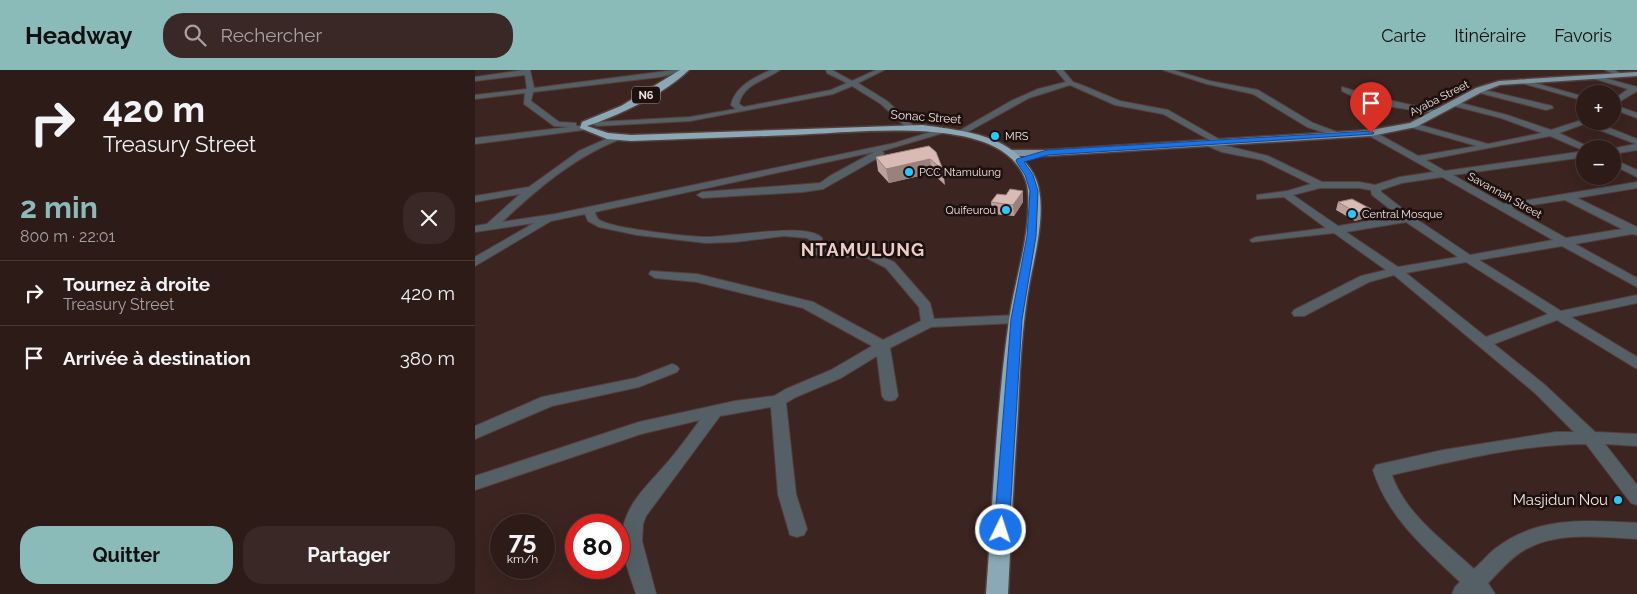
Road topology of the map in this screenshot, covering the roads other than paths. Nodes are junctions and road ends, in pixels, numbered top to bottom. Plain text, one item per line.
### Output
1 (685, 70) edge
2 (777, 70) edge
3 (829, 70) edge
4 (881, 70) edge
5 (1059, 70) edge
6 (1166, 70) edge
7 (1608, 70) edge
8 (528, 72) edge
9 (1621, 75) junction
10 (1636, 75) edge
11 (1594, 77) junction
12 (475, 79) edge
13 (1520, 81) junction
14 (853, 83) junction
15 (1071, 84) junction
16 (1635, 88) edge
17 (1345, 90) dead end
18 (1479, 90) junction
19 (529, 92) junction
20 (475, 97) edge
21 (1576, 97) edge
22 (1621, 97) joint
23 (1635, 102) dead end
24 (1453, 104) junction
25 (1549, 108) dead end
26 (743, 110) junction
27 (1621, 110) edge
28 (1439, 112) junction
29 (1637, 116) edge
30 (557, 124) junction
31 (1576, 124) edge
32 (1310, 125) junction
33 (1413, 125) junction
34 (591, 126) junction
35 (912, 128) junction
36 (940, 130) junction
37 (1607, 130) edge
38 (961, 132) junction
39 (544, 133) junction
40 (1371, 133) junction
41 (1552, 133) junction
42 (1341, 135) junction
43 (1312, 136) junction
44 (615, 138) junction
45 (475, 141) edge
46 (909, 142) junction
47 (1208, 142) junction
48 (1221, 142) junction
49 (1637, 142) edge
50 (1576, 144) edge
51 (1487, 146) junction
52 (1637, 147) edge
53 (1475, 149) junction
54 (1621, 149) edge
55 (1576, 155) edge
56 (1014, 157) junction
57 (1415, 159) junction
58 (1509, 165) junction
59 (1621, 166) edge
60 (1442, 174) junction
61 (1637, 174) edge
62 (1320, 185) junction
63 (1637, 185) edge
64 (1376, 188) junction
65 (535, 189) junction
66 (1287, 194) junction
67 (702, 195) dead end
68 (1567, 197) junction
69 (1261, 198) dead end
70 (475, 199) edge
71 (1502, 207) junction
72 (589, 209) junction
73 (555, 217) junction
74 (1408, 218) junction
75 (491, 226) junction
76 (475, 229) edge
77 (1335, 230) junction
78 (1636, 231) edge
79 (1256, 240) dead end
80 (1564, 242) junction
81 (1469, 259) junction
82 (475, 262) edge
83 (1396, 271) junction
84 (655, 274) dead end
85 (1637, 283) edge
86 (1637, 299) edge
87 (1299, 313) dead end
88 (1559, 315) junction
89 (1017, 319) junction
90 (928, 323) junction
91 (1484, 343) junction
92 (883, 346) junction
93 (1637, 364) edge
94 (672, 369) dead end
95 (890, 396) dead end
96 (778, 401) junction
97 (715, 411) junction
98 (475, 433) edge
99 (1590, 437) junction
100 (1637, 440) edge
101 (475, 483) edge
102 (1637, 498) edge
103 (797, 529) dead end
104 (1637, 531) edge
105 (1474, 590) edge
106 (646, 594) edge
107 (997, 594) edge

1 - 19 street
1 - 34 highway, N6
2 - 26 street
3 - 14 street
4 - 14 street
5 - 15 street
6 - 32 street
7 - 9 street
8 - 12 street
8 - 19 street
9 - 10 main road, Ayaba Street
9 - 11 main road, Ayaba Street
11 - 13 main road, Ayaba Street
11 - 16 street
13 - 18 main road, Ayaba Street
13 - 21 street
14 - 26 street
14 - 35 street
15 - 38 street
15 - 48 street
16 - 22 street
17 - 28 street
18 - 24 main road, Ayaba Street
18 - 25 street
19 - 20 street
19 - 30 street
22 - 23 street
24 - 28 main road, Ayaba Street
24 - 41 street
26 - 34 street
27 - 29 street
28 - 33 main road, Ayaba Street
30 - 34 street
30 - 39 street
31 - 41 street
32 - 42 street
32 - 43 street
33 - 40 main road, Ayaba Street
33 - 51 street
34 - 39 street
34 - 44 highway, Sonac Street
35 - 36 highway, Sonac Street
35 - 44 highway, Sonac Street
36 - 38 highway, Sonac Street
36 - 46 street
37 - 49 street
38 - 56 highway, Sonac Street
39 - 45 street
40 - 42 main road, Ayaba Street
40 - 57 street, Savannah Street
41 - 50 street
41 - 51 street
42 - 43 main road, Ayaba Street
43 - 48 main road, Ayaba Street
44 - 65 street
46 - 67 street
46 - 72 street
47 - 48 main road, Ayaba Street
47 - 56 main road, Ayaba Street
47 - 62 street
51 - 53 street
52 - 54 street
53 - 57 street
53 - 58 street
55 - 58 street
56 - 89 highway
57 - 60 street, Savannah Street
58 - 60 street
59 - 61 street
60 - 64 street
60 - 71 street, Savannah Street
62 - 64 street
62 - 66 street
63 - 68 street
64 - 74 street
65 - 70 street
65 - 75 street
66 - 69 street
66 - 77 street
68 - 71 street
68 - 78 street
71 - 80 street, Savannah Street
72 - 73 street
72 - 90 street
73 - 75 street
73 - 82 street
74 - 77 street
74 - 81 street
75 - 76 street
77 - 79 street
77 - 83 street
78 - 80 street
80 - 81 street
80 - 85 street, Savannah Street
81 - 83 street
81 - 88 street
83 - 87 street
83 - 91 street
84 - 92 street
86 - 88 street
88 - 91 street
88 - 93 street
89 - 90 street
89 - 107 highway
90 - 92 street
91 - 99 street
92 - 95 street
92 - 96 street
94 - 98 street
96 - 97 street
96 - 103 street
97 - 101 street
97 - 106 street
99 - 100 street
99 - 102 street
99 - 105 street
104 - 105 street

